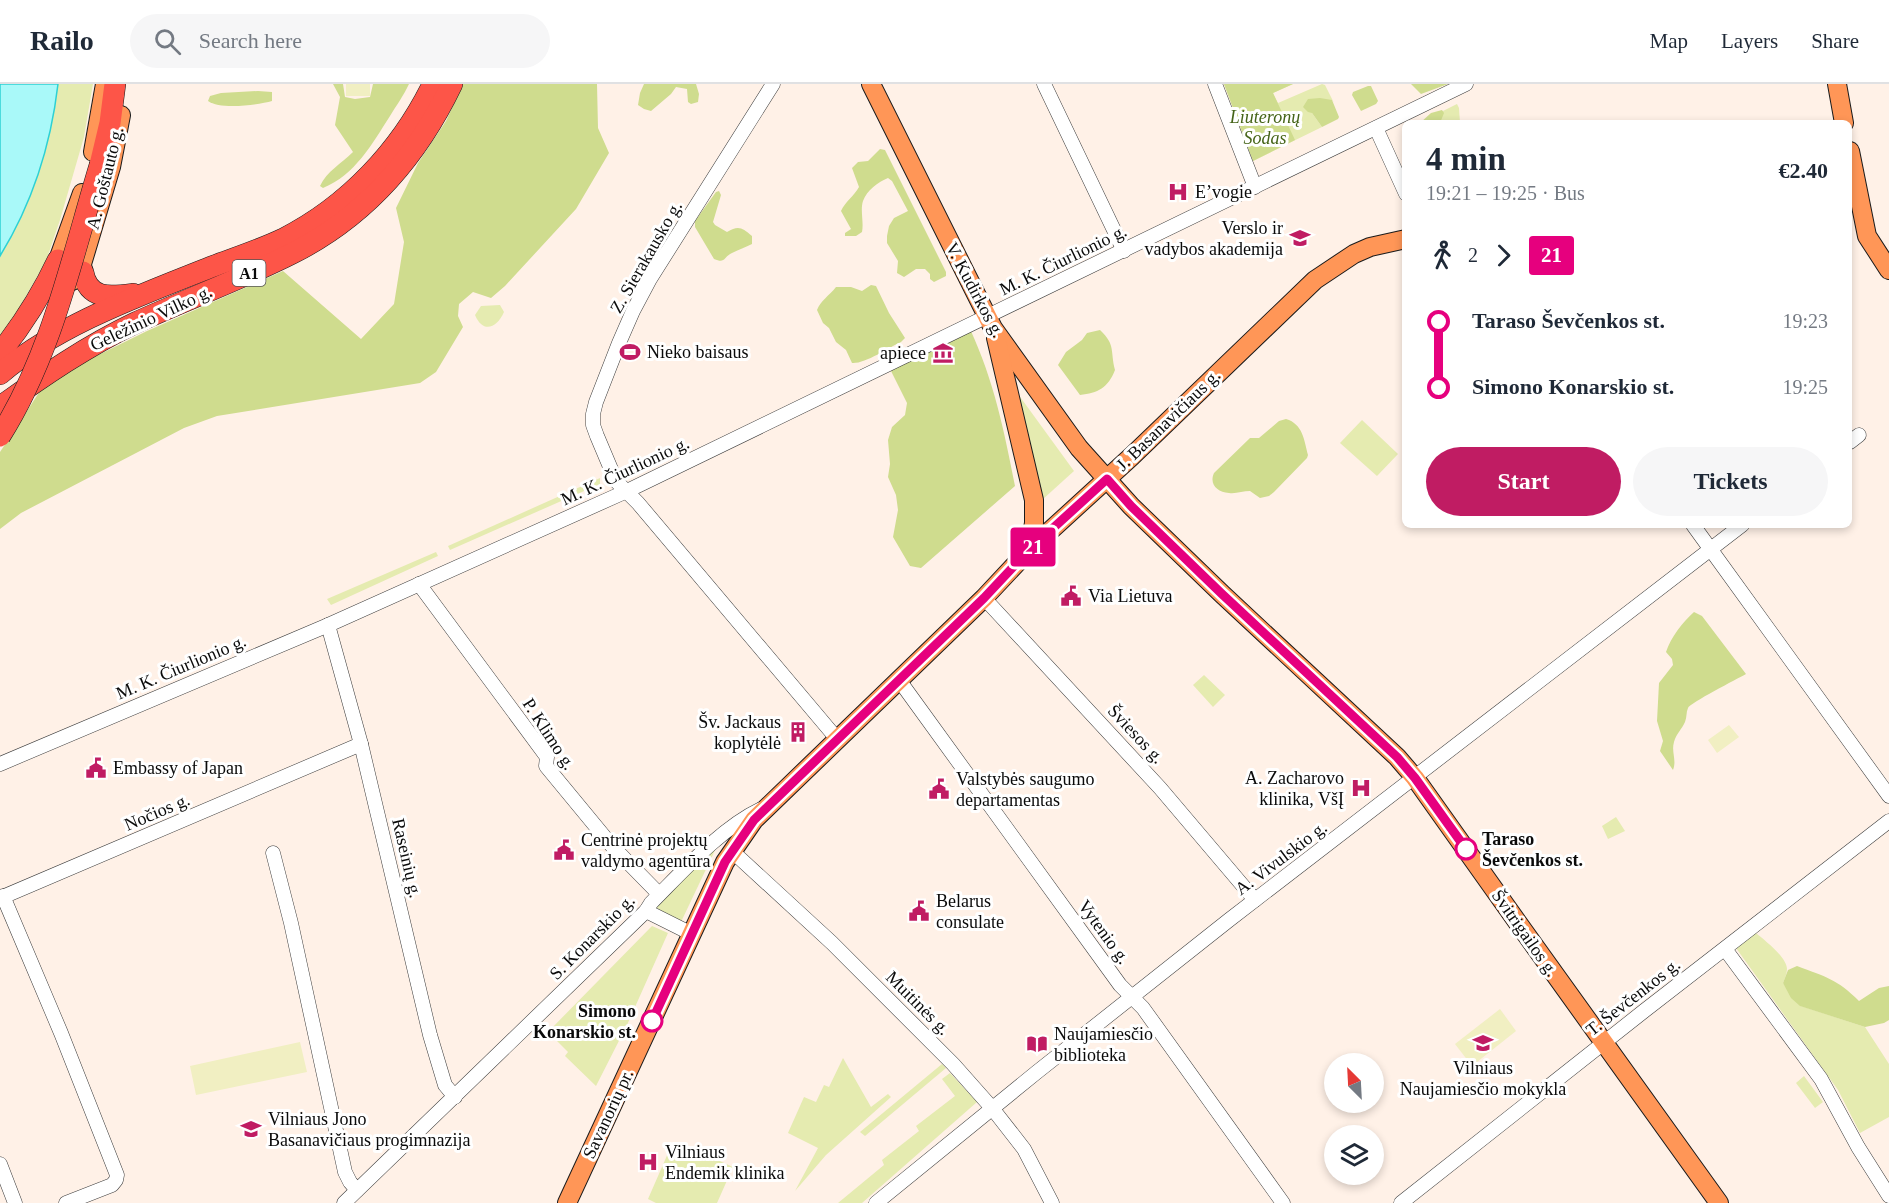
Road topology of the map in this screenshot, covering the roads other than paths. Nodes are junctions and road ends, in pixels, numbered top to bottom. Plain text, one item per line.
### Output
1 (105, 84) edge
2 (115, 84) edge
3 (125, 84) edge
4 (433, 84) edge
5 (452, 84) edge
6 (773, 84) edge
7 (871, 84) edge
8 (1044, 84) edge
9 (1215, 84) edge
10 (1466, 84) edge
11 (1837, 84) edge
12 (1843, 120) edge
13 (1376, 128) junction
14 (1852, 162) edge
15 (1402, 185) edge
16 (1255, 187) junction
17 (1858, 236) edge
18 (1402, 240) edge
19 (1124, 250) junction
20 (58, 260) junction
21 (1889, 270) edge
22 (82, 272) junction
23 (154, 290) junction
24 (990, 322) junction
25 (0, 353) edge
26 (0, 374) edge
27 (0, 407) edge
28 (0, 436) edge
29 (1107, 479) junction
30 (627, 491) junction
31 (1695, 528) edge
32 (1738, 528) edge
33 (1710, 548) junction
34 (1029, 550) junction
35 (419, 584) junction
36 (984, 598) junction
37 (328, 625) junction
38 (899, 680) junction
39 (838, 740) junction
40 (361, 744) junction
41 (0, 764) edge
42 (1415, 778) junction
43 (1889, 796) edge
44 (769, 806) junction
45 (1889, 821) edge
46 (732, 851) junction
47 (273, 853) dead end
48 (659, 894) junction
49 (2, 897) edge
50 (1255, 900) junction
51 (646, 911) junction
52 (692, 934) junction
53 (1725, 949) junction
54 (1132, 998) junction
55 (1605, 1043) junction
56 (455, 1096) junction
57 (992, 1108) junction
58 (0, 1164) edge
59 (357, 1191) junction
60 (1889, 1196) edge
61 (15, 1203) edge
62 (66, 1203) edge
63 (344, 1203) edge
64 (567, 1203) edge
65 (876, 1203) edge
66 (1052, 1203) edge
67 (1283, 1203) edge
68 (1401, 1203) edge
69 (1719, 1203) edge

1 - 20 main road, A. Goštauto g.
2 - 28 highway, bridge
3 - 22 main road, A. Goštauto g.
4 - 23 highway, Geležinio Vilko g. / A1
5 - 27 highway, Geležinio Vilko g. / A1
6 - 30 street, Z. Sierakausko g.
7 - 24 main road, V. Kudirkos g.
8 - 19 street
9 - 16 street
10 - 13 street, M. K. Čiurlionio g.
11 - 12 main road
13 - 15 street
13 - 16 street, M. K. Čiurlionio g.
14 - 17 main road
16 - 19 street, M. K. Čiurlionio g.
17 - 21 main road
18 - 29 main road, J. Basanavičiaus g.
19 - 24 street, M. K. Čiurlionio g.
20 - 22 main road
20 - 25 highway
22 - 23 highway
23 - 26 highway, Geležinio Vilko g. / A1
24 - 29 main road, V. Kudirkos g.
24 - 30 street, M. K. Čiurlionio g.
24 - 34 main road
29 - 34 main road, J. Basanavičiaus g.
29 - 42 main road, Švitrigailos g.
30 - 35 street, M. K. Čiurlionio g.
30 - 39 street, Z. Sierakausko g.
31 - 33 street
32 - 33 street, A. Vivulskio g.
33 - 42 street, A. Vivulskio g.
33 - 43 street
34 - 36 main road, J. Basanavičiaus g.
35 - 37 street, M. K. Čiurlionio g.
35 - 48 street, P. Klimo g.
36 - 38 main road, J. Basanavičiaus g.
36 - 50 street, Šviesos g.
37 - 40 street, Raseinių g.
37 - 41 street, M. K. Čiurlionio g.
38 - 39 main road, J. Basanavičiaus g.
38 - 54 street, Vytenio g.
39 - 44 main road, J. Basanavičiaus g.
40 - 49 street, Nočios g.
40 - 56 street, Raseinių g.
42 - 50 street, A. Vivulskio g.
42 - 55 main road, Švitrigailos g.
44 - 46 main road, Savanorių pr.
44 - 48 street, S. Konarskio g.
45 - 53 street, T. Ševčenkos g.
46 - 52 main road, Savanorių pr.
46 - 57 street, Muitinės g.
47 - 59 street
48 - 51 street, S. Konarskio g.
49 - 62 street
50 - 54 street, A. Vivulskio g.
51 - 52 street
51 - 56 street, S. Konarskio g.
52 - 64 main road, Savanorių pr.
53 - 55 street, T. Ševčenkos g.
53 - 60 street
54 - 57 street, A. Vivulskio g.
54 - 67 street, Vytenio g.
55 - 68 street, T. Ševčenkos g.
55 - 69 main road, Švitrigailos g.
56 - 59 street, S. Konarskio g.
57 - 65 street, A. Vivulskio g.
57 - 66 street, Muitinės g.
58 - 61 street
59 - 63 street, S. Konarskio g.

